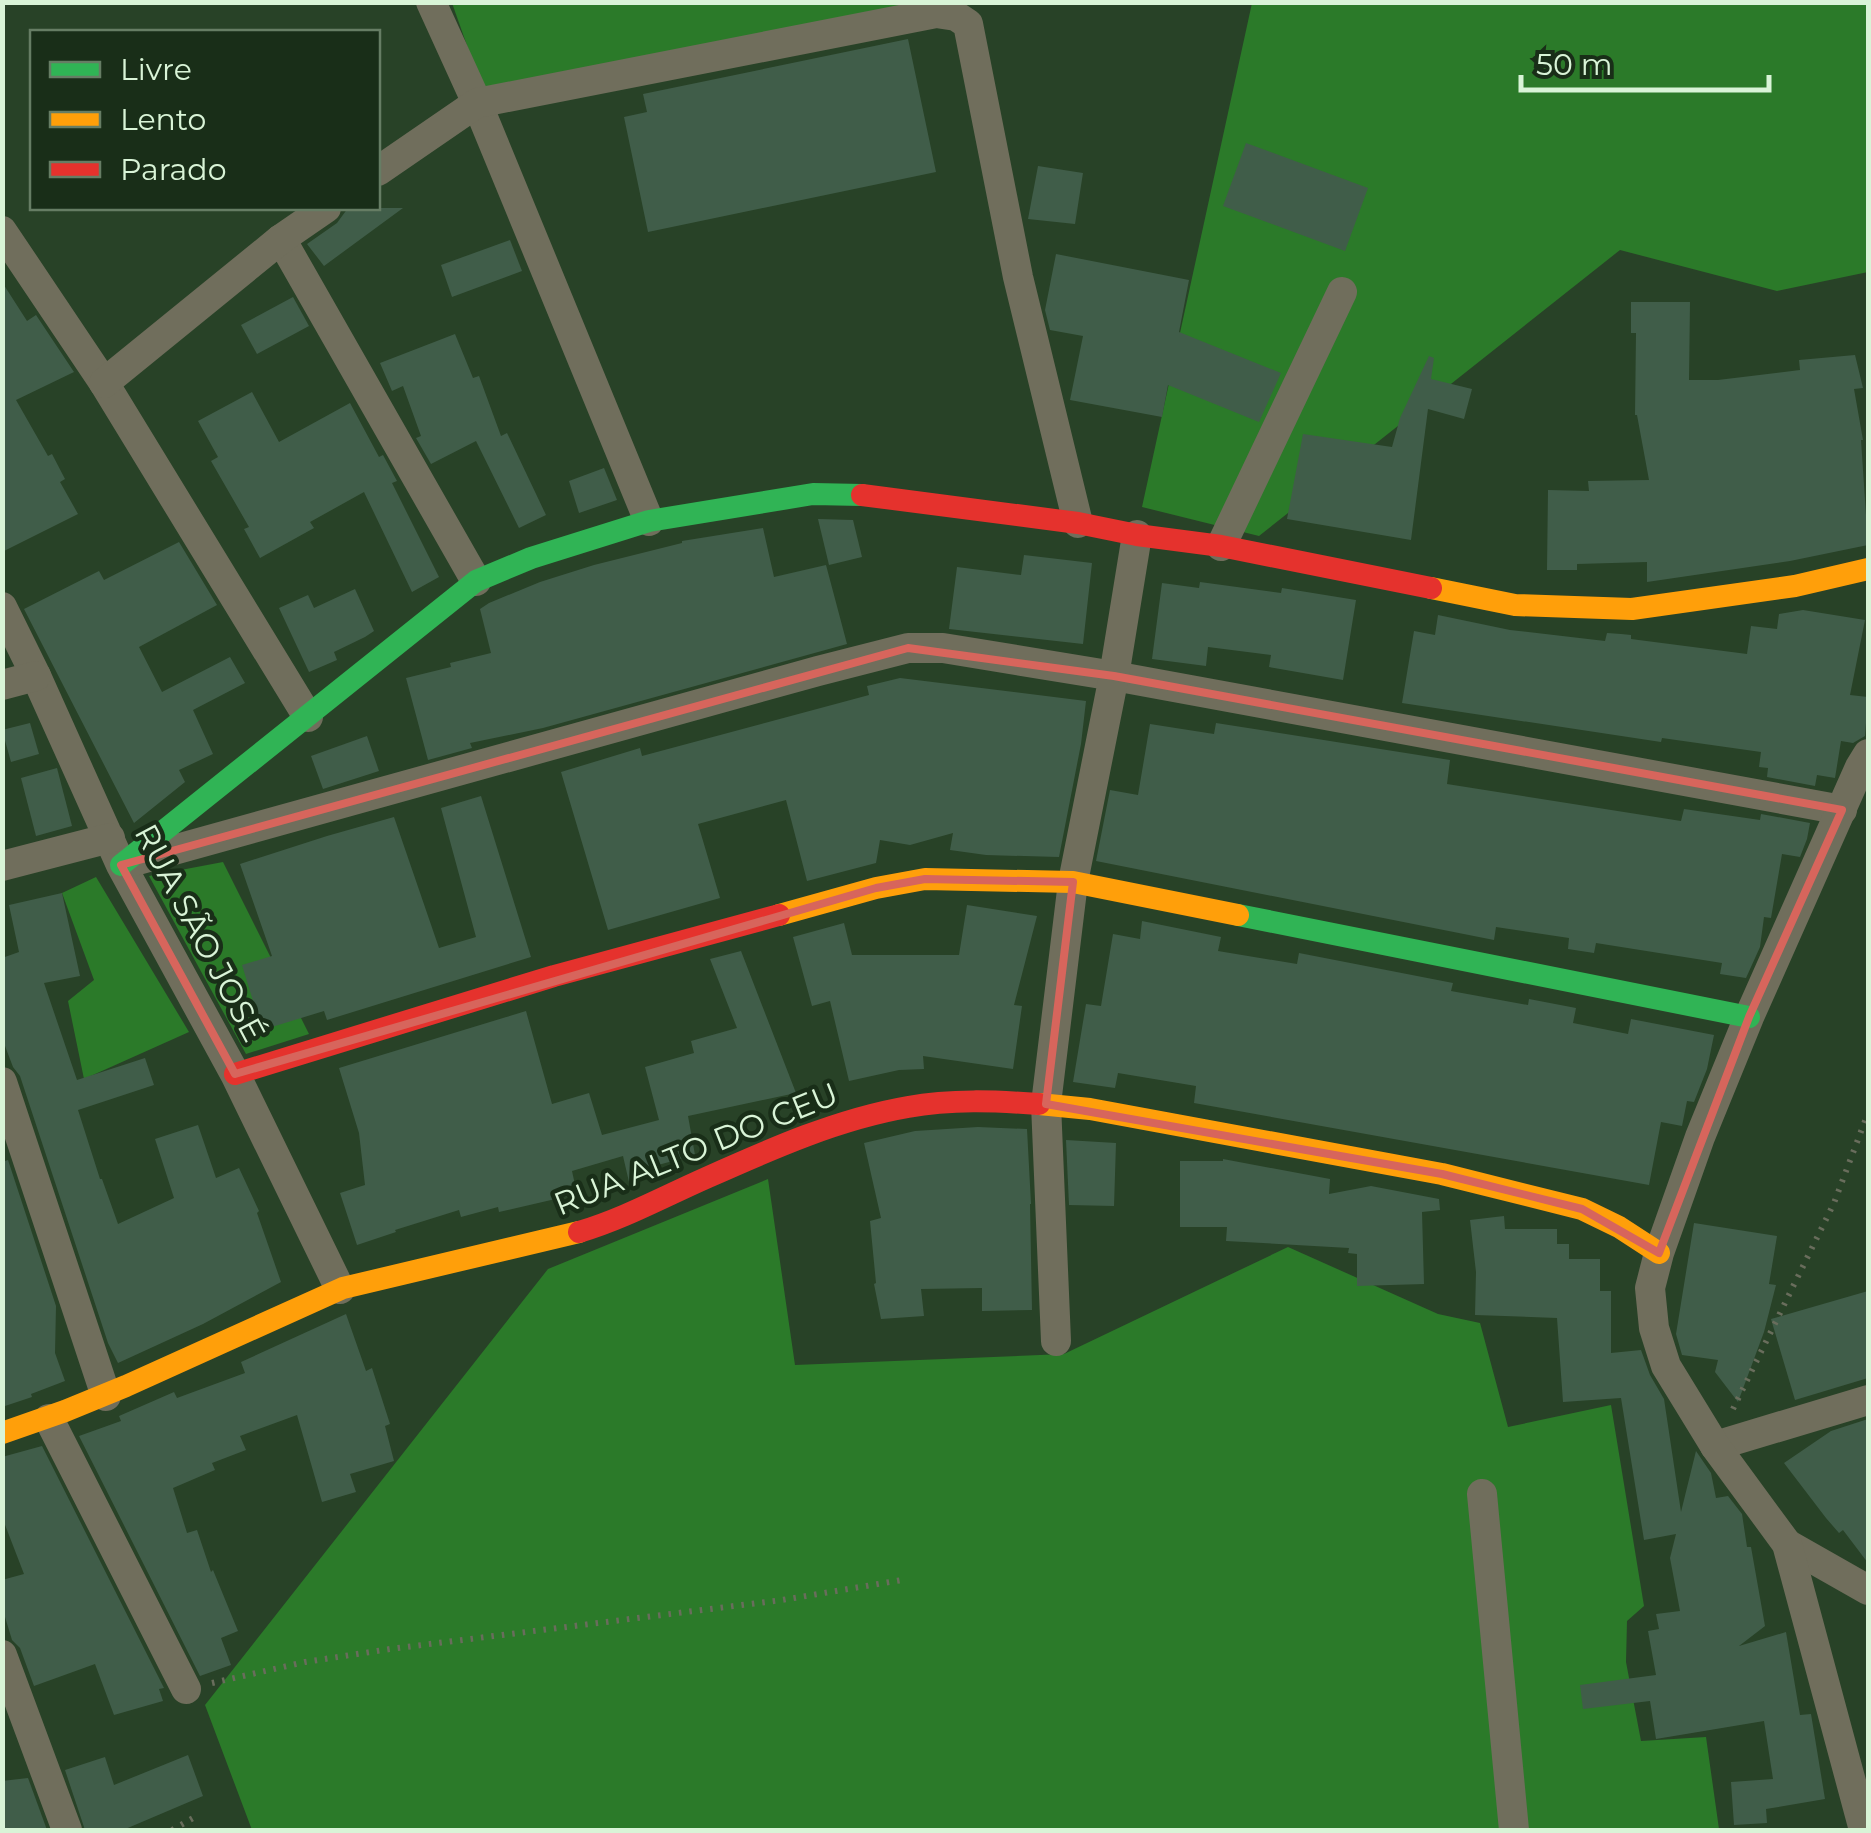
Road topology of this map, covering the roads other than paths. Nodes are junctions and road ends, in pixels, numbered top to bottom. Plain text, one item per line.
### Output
1 (431, 2) edge
2 (477, 103) junction
3 (380, 170) edge
4 (323, 210) edge
5 (2, 231) edge
6 (281, 239) junction
7 (1342, 292) dead end
8 (104, 383) junction
9 (649, 521) junction
10 (1078, 523) junction
11 (1137, 535) junction
12 (1221, 546) junction
13 (1868, 568) edge
14 (476, 581) junction
15 (2, 607) edge
16 (36, 676) junction
17 (1114, 676) junction
18 (2, 685) edge
19 (308, 716) junction
20 (1868, 754) edge
21 (1842, 810) junction
22 (116, 852) junction
23 (2, 866) edge
24 (1073, 882) junction
25 (1749, 1017) junction
26 (235, 1074) junction
27 (2, 1082) edge
28 (1046, 1104) junction
29 (1658, 1253) junction
30 (340, 1289) junction
31 (1056, 1341) dead end
32 (106, 1396) junction
33 (1868, 1400) edge
34 (50, 1419) junction
35 (2, 1433) edge
36 (1714, 1446) junction
37 (1482, 1494) dead end
38 (1788, 1544) junction
39 (1868, 1590) edge
40 (2, 1654) edge
41 (186, 1689) road end
42 (67, 1830) edge
43 (1514, 1830) edge
44 (1864, 1830) edge

1 - 2 street
2 - 3 street
2 - 9 street
2 - 10 street
4 - 6 street
5 - 8 street
6 - 8 street
6 - 14 street
7 - 12 street
8 - 19 street
9 - 10 street
9 - 14 street
10 - 11 street
11 - 12 street
11 - 17 street
12 - 13 street
14 - 19 street
15 - 16 street, RUA SÃO JOSÉ
16 - 18 street
16 - 22 street, RUA SÃO JOSÉ
17 - 21 street
17 - 22 street
17 - 24 street
19 - 22 street
20 - 21 street
21 - 25 street
22 - 23 street
22 - 26 street, RUA SÃO JOSÉ
24 - 25 street
24 - 26 street
24 - 28 street
25 - 29 street
26 - 30 street, RUA SÃO JOSÉ
27 - 32 street
28 - 29 street, RUA ALTO DO CEU
28 - 30 street, RUA ALTO DO CEU
28 - 31 street
29 - 36 street
30 - 32 street, RUA ALTO DO CEU
32 - 34 street, RUA ALTO DO CEU
33 - 36 street
34 - 35 street, RUA ALTO DO CEU
34 - 41 street
36 - 38 street
37 - 43 street
38 - 39 street
38 - 44 street
40 - 42 street

